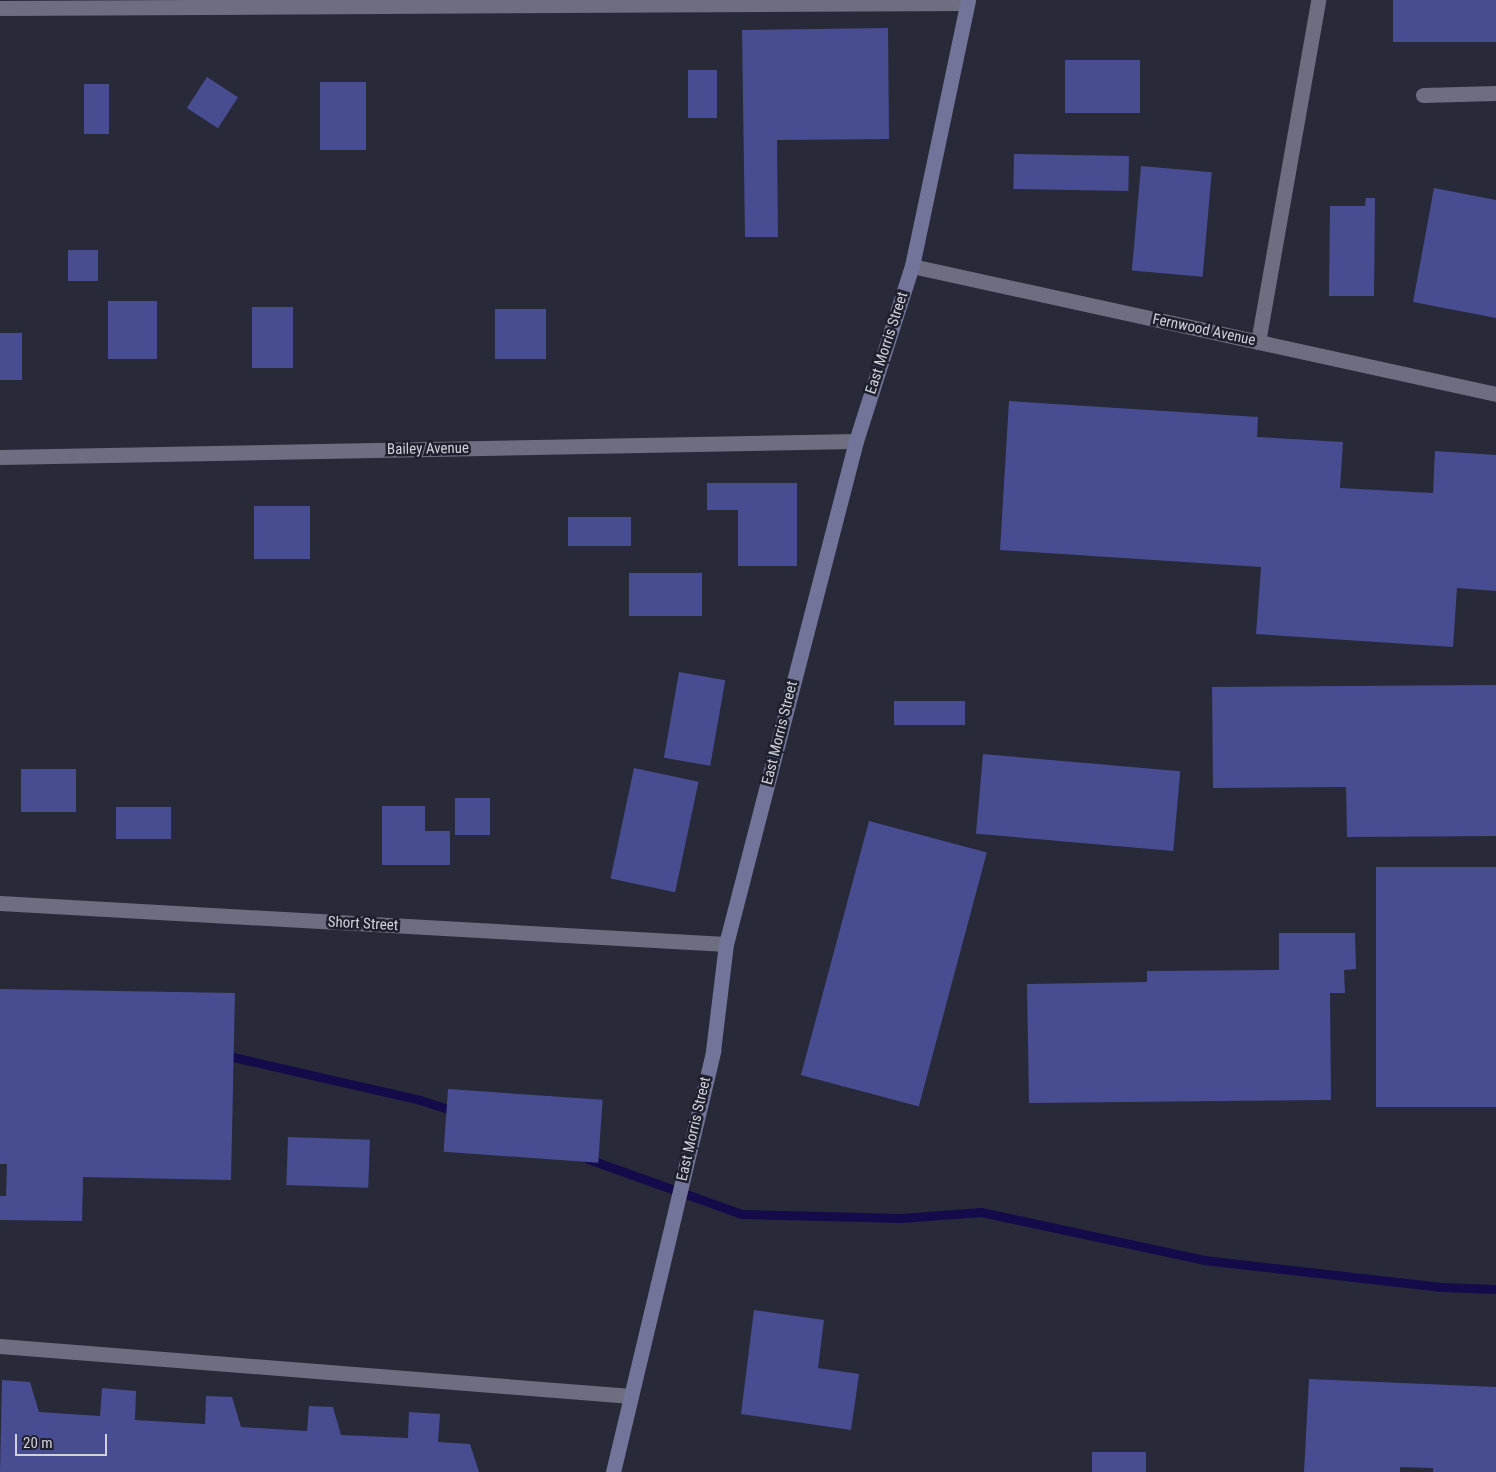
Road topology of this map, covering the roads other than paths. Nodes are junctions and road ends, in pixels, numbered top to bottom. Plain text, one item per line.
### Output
1 (1318, 0) edge
2 (968, 1) edge
3 (0, 8) edge
4 (1496, 93) edge
5 (1423, 95) dead end
6 (912, 266) junction
7 (1258, 342) junction
8 (1496, 394) edge
9 (856, 441) junction
10 (0, 457) edge
11 (0, 904) edge
12 (726, 944) junction
13 (0, 1346) edge
14 (631, 1396) junction
15 (613, 1472) edge

1 - 7 street
2 - 3 street
2 - 6 main road, East Morris Street
4 - 5 street
6 - 7 street, Fernwood Avenue
6 - 9 main road, East Morris Street
7 - 8 street, Fernwood Avenue
9 - 10 street, Bailey Avenue
9 - 12 main road, East Morris Street
11 - 12 street, Short Street
12 - 14 main road, East Morris Street
13 - 14 street
14 - 15 main road, East Morris Street

